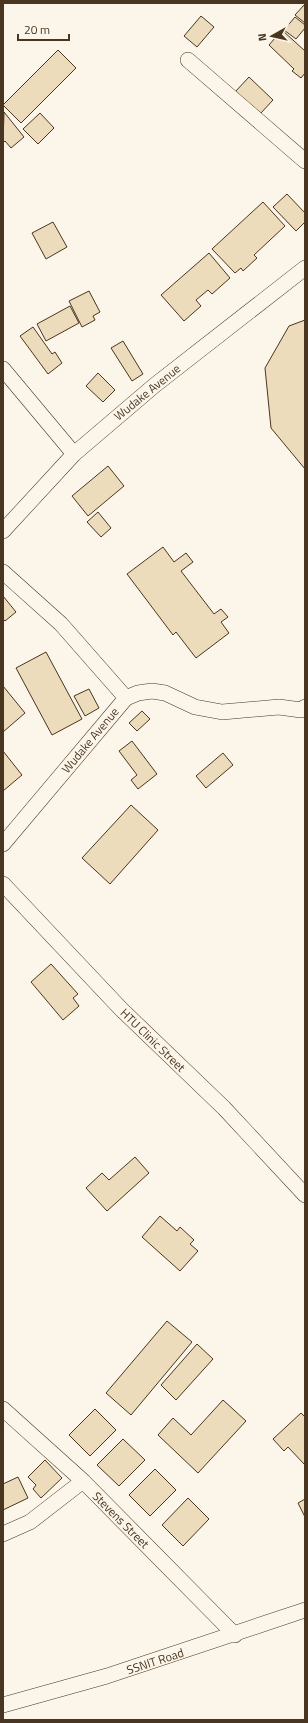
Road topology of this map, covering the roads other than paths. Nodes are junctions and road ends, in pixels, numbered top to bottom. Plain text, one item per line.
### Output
1 (188, 60) dead end
2 (305, 161) edge
3 (305, 268) edge
4 (3, 369) edge
5 (74, 454) junction
6 (3, 531) edge
7 (3, 572) edge
8 (126, 698) junction
9 (305, 707) edge
10 (3, 844) edge
11 (3, 884) edge
12 (305, 1195) edge
13 (3, 1409) edge
14 (83, 1481) junction
15 (3, 1534) edge
16 (305, 1610) edge
17 (235, 1635) junction
18 (3, 1705) edge

1 - 2 street
3 - 5 street, Wudake Avenue
4 - 5 street
5 - 6 street, Wudake Avenue
7 - 8 street, Wudake Avenue
8 - 9 street
8 - 10 street, Wudake Avenue
11 - 12 street, HTU Clinic Street
13 - 14 street, Stevens Street
14 - 15 street
14 - 17 street, Stevens Street
16 - 17 street, SSNIT Road
17 - 18 street, SSNIT Road

